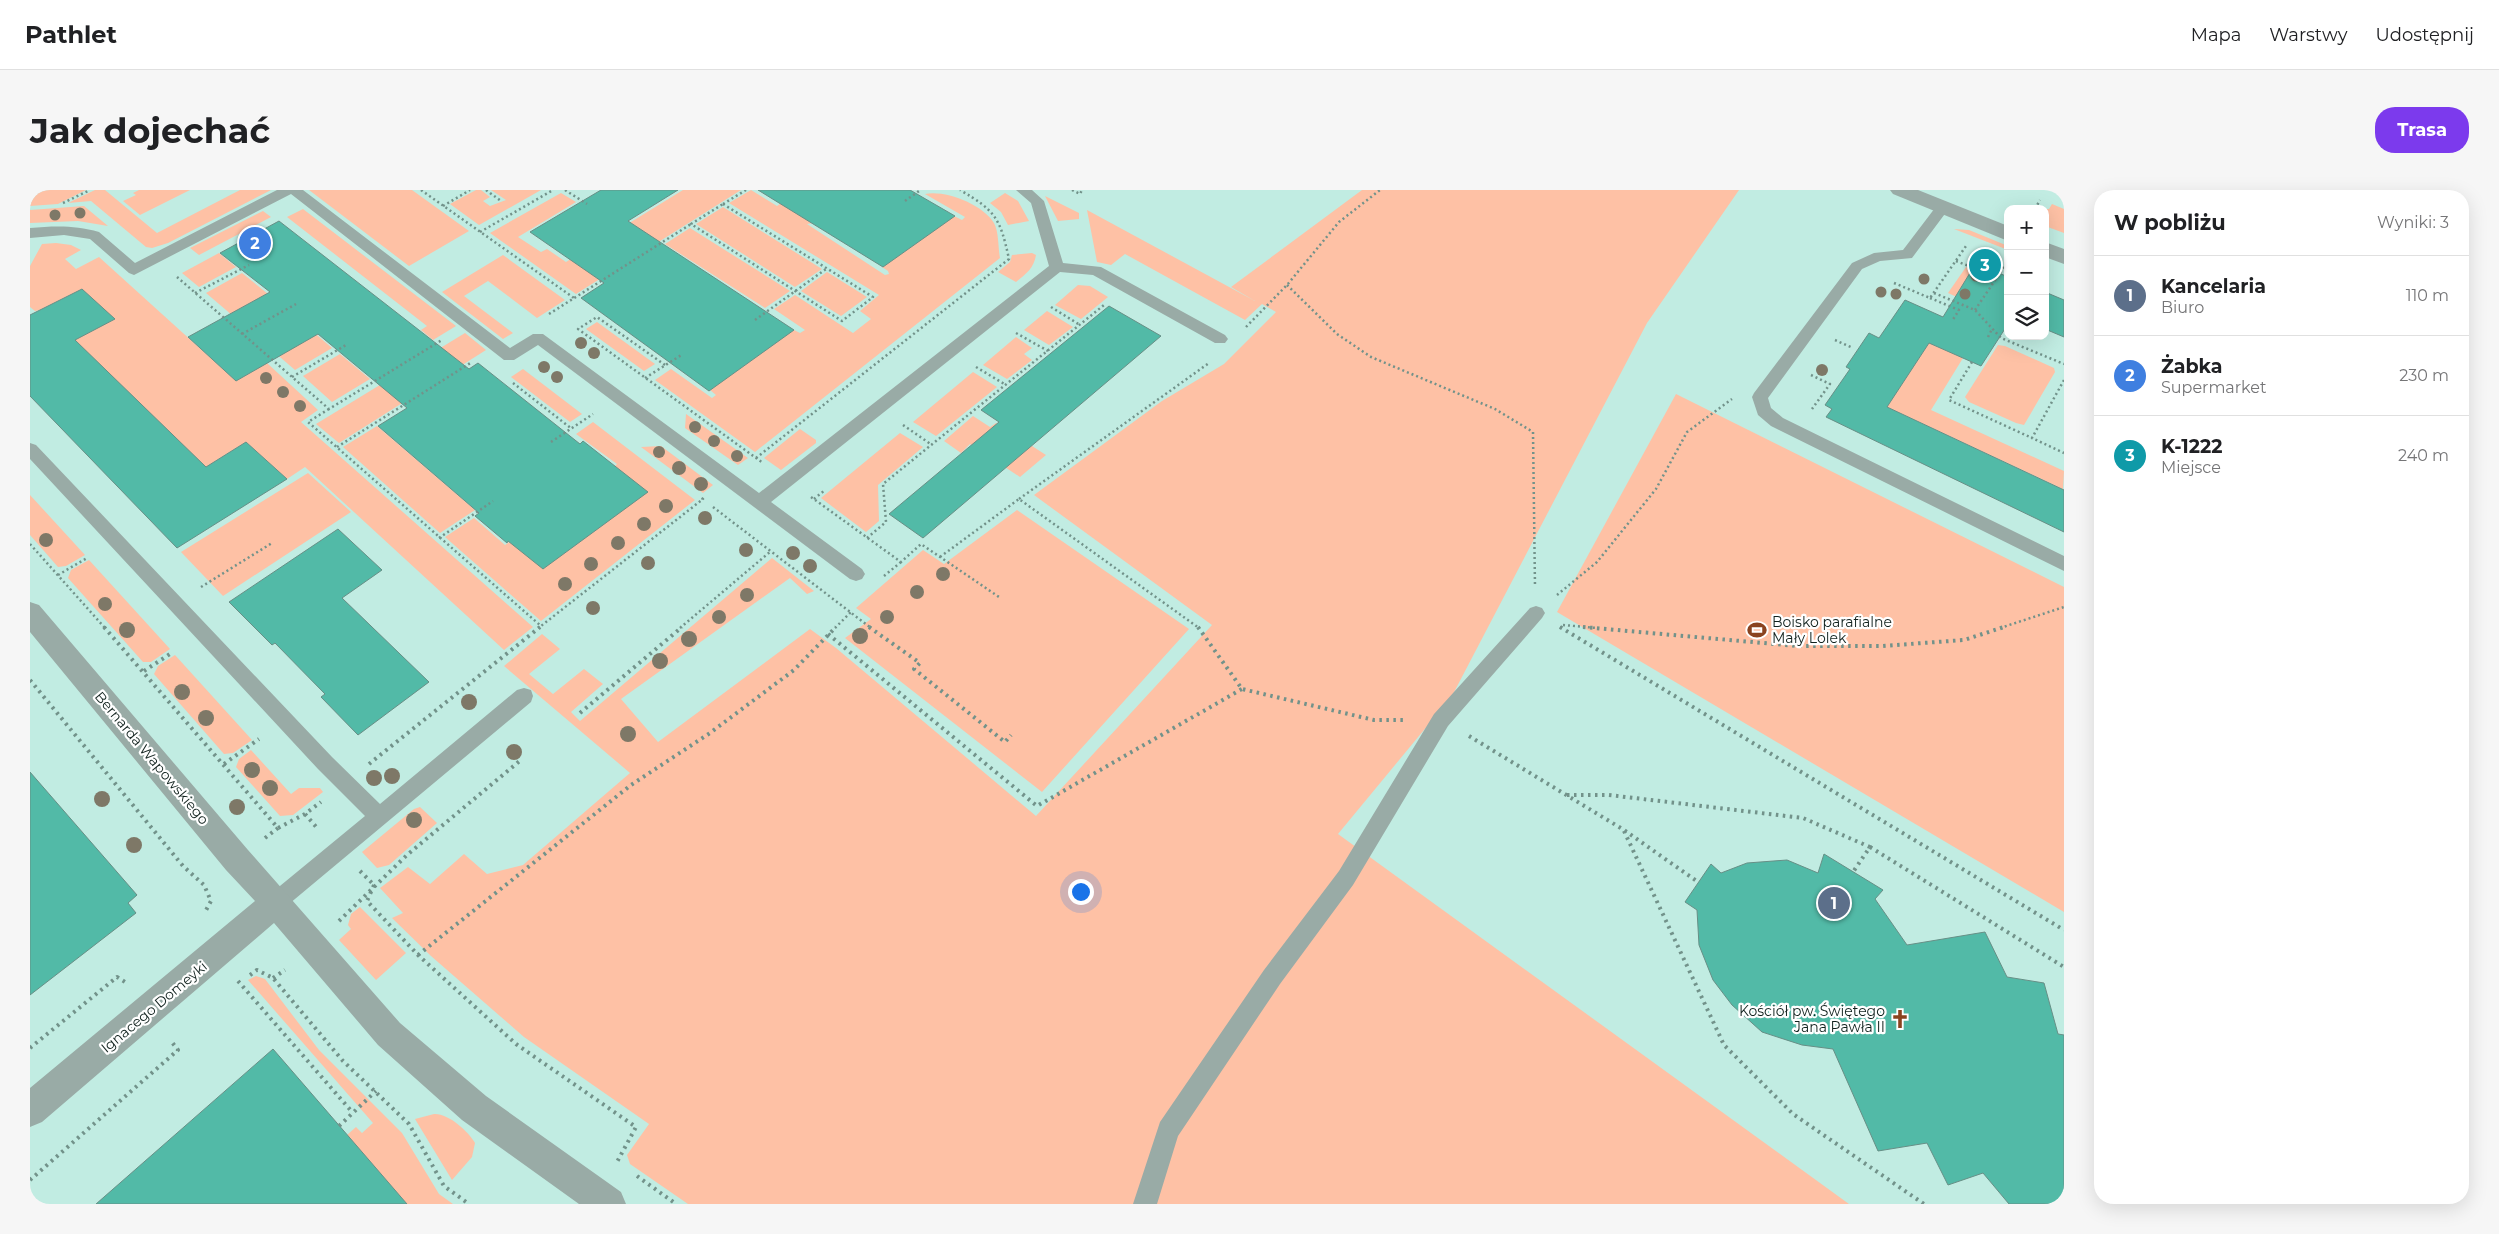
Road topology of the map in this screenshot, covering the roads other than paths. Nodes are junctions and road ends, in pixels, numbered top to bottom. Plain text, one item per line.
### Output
1 (288, 190) edge
2 (294, 190) edge
3 (1900, 190) edge
4 (1027, 191) edge
5 (1944, 207) junction
6 (2004, 232) edge
7 (30, 233) edge
8 (2048, 250) edge
9 (2064, 256) edge
10 (1057, 267) junction
11 (1220, 339) dead end
12 (30, 449) edge
13 (760, 502) junction
14 (2064, 564) edge
15 (856, 574) dead end
16 (30, 612) edge
17 (1536, 613) road end
18 (524, 696) dead end
19 (380, 817) junction
20 (276, 902) junction
21 (30, 1110) edge
22 (609, 1204) edge
23 (1145, 1204) edge

1 - 7 lane
2 - 13 lane
3 - 5 street
4 - 10 lane
5 - 6 street
5 - 14 lane
8 - 9 street
10 - 11 lane
10 - 13 lane
12 - 19 lane
13 - 15 lane
16 - 20 street, Bernarda Wapowskiego
17 - 23 lane
18 - 19 lane
19 - 20 lane
20 - 21 street, Ignacego Domeyki
20 - 22 street, Bernarda Wapowskiego

